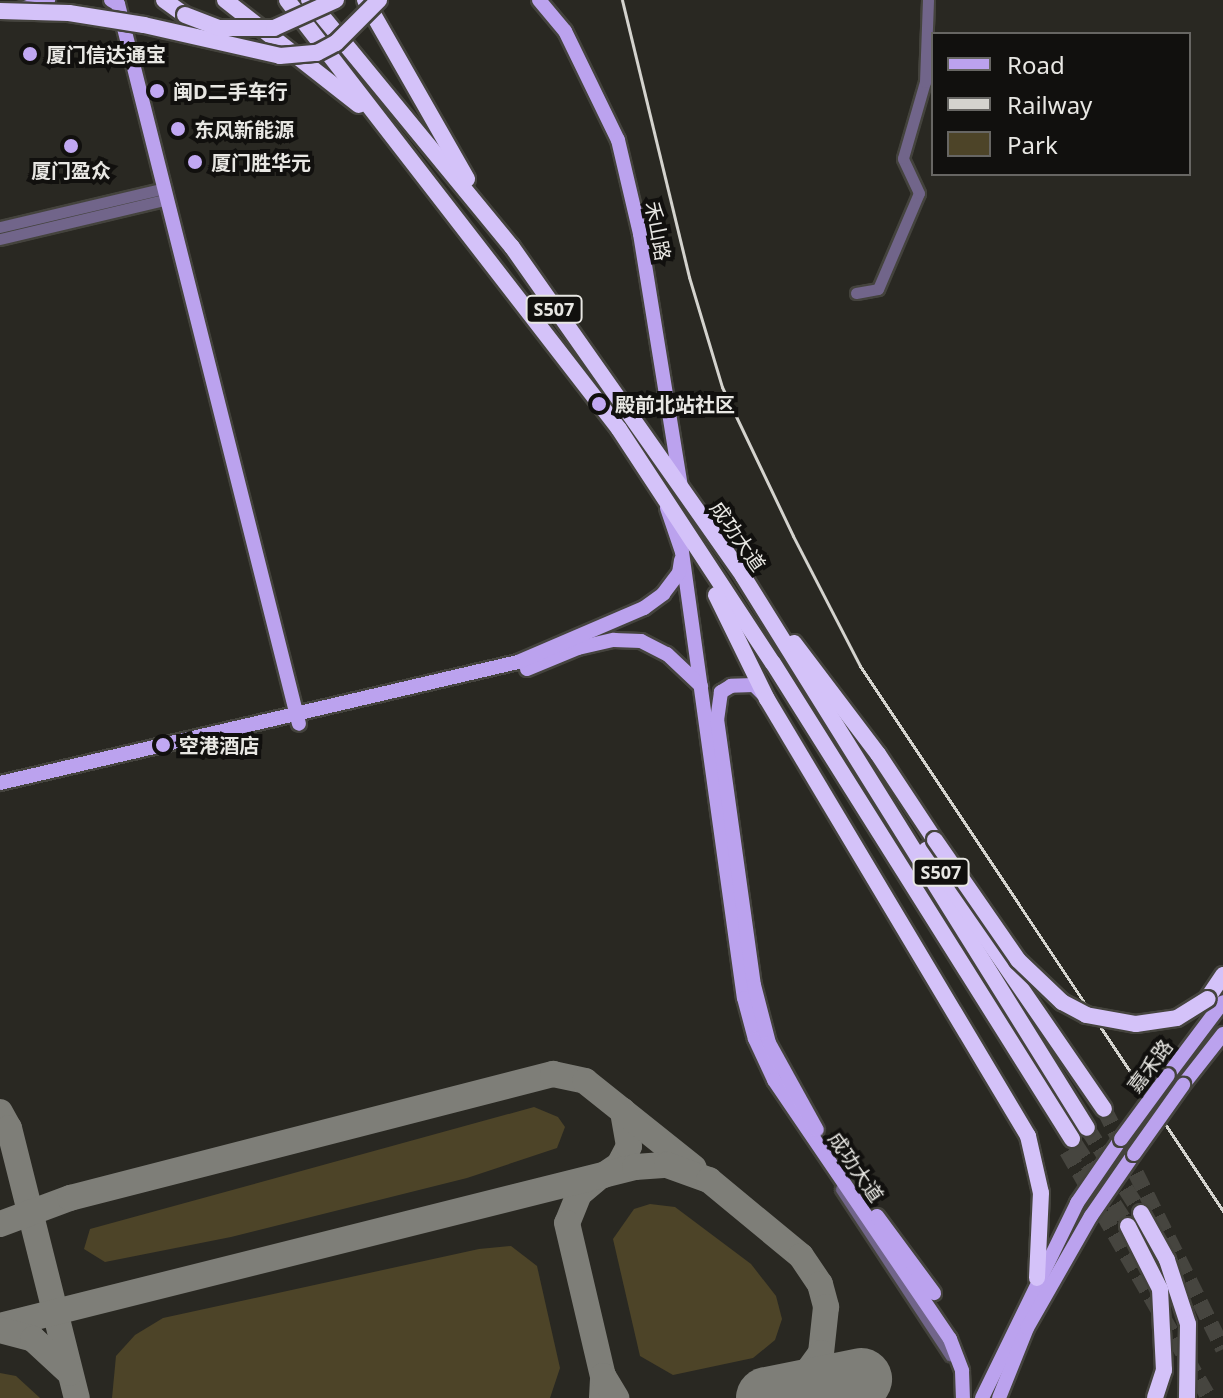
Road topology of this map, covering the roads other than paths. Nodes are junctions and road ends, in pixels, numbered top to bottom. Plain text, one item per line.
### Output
1 (48, 0) edge
2 (111, 0) edge
3 (164, 0) edge
4 (225, 0) edge
5 (238, 0) edge
6 (287, 0) edge
7 (309, 0) edge
8 (336, 0) edge
9 (365, 0) edge
10 (379, 0) edge
11 (539, 0) edge
12 (928, 0) edge
13 (0, 11) edge
14 (0, 17) edge
15 (276, 40) junction
16 (378, 121) junction
17 (163, 195) junction
18 (0, 227) edge
19 (0, 239) edge
20 (512, 247) junction
21 (856, 293) dead end
22 (682, 490) junction
23 (687, 548) junction
24 (743, 576) junction
25 (777, 634) junction
26 (701, 687) junction
27 (767, 699) junction
28 (298, 719) junction
29 (0, 783) edge
30 (0, 793) edge
31 (1223, 975) edge
32 (1223, 986) edge
33 (1216, 1003) edge
34 (1223, 1034) edge
35 (1104, 1109) tunnel mouth
36 (1087, 1128) tunnel mouth
37 (1070, 1145) tunnel mouth
38 (1141, 1213) tunnel mouth
39 (1128, 1226) tunnel mouth
40 (1037, 1278) junction
41 (934, 1293) dead end
42 (960, 1398) edge
43 (982, 1398) edge
44 (999, 1398) edge
45 (1155, 1398) edge
46 (1187, 1398) edge

1 - 14 main road
2 - 17 main road
3 - 8 highway, bridge
4 - 15 highway
5 - 15 highway
6 - 16 highway, S507
7 - 20 highway, 成功大道 / S507
9 - 20 highway
10 - 13 highway, bridge
11 - 22 main road, 禾山路
12 - 21 street
15 - 16 highway
16 - 23 highway, S507
17 - 18 street
17 - 19 street
17 - 28 main road
20 - 22 highway, 成功大道 / S507
22 - 24 highway, 成功大道 / S507
23 - 26 main road, 成功大道
23 - 27 highway
23 - 28 main road
23 - 37 highway, S507
24 - 25 highway, 成功大道 / S507
24 - 33 highway, bridge
25 - 35 highway, S507
25 - 36 highway, 成功大道
26 - 28 main road
26 - 42 main road, 成功大道
27 - 40 highway
27 - 41 main road, 成功大道
28 - 29 main road
28 - 30 main road
31 - 33 highway
32 - 33 main road
33 - 40 main road, 嘉禾路, bridge
34 - 44 main road, 嘉禾路, bridge
38 - 46 highway
39 - 45 highway
40 - 43 main road, 嘉禾路

